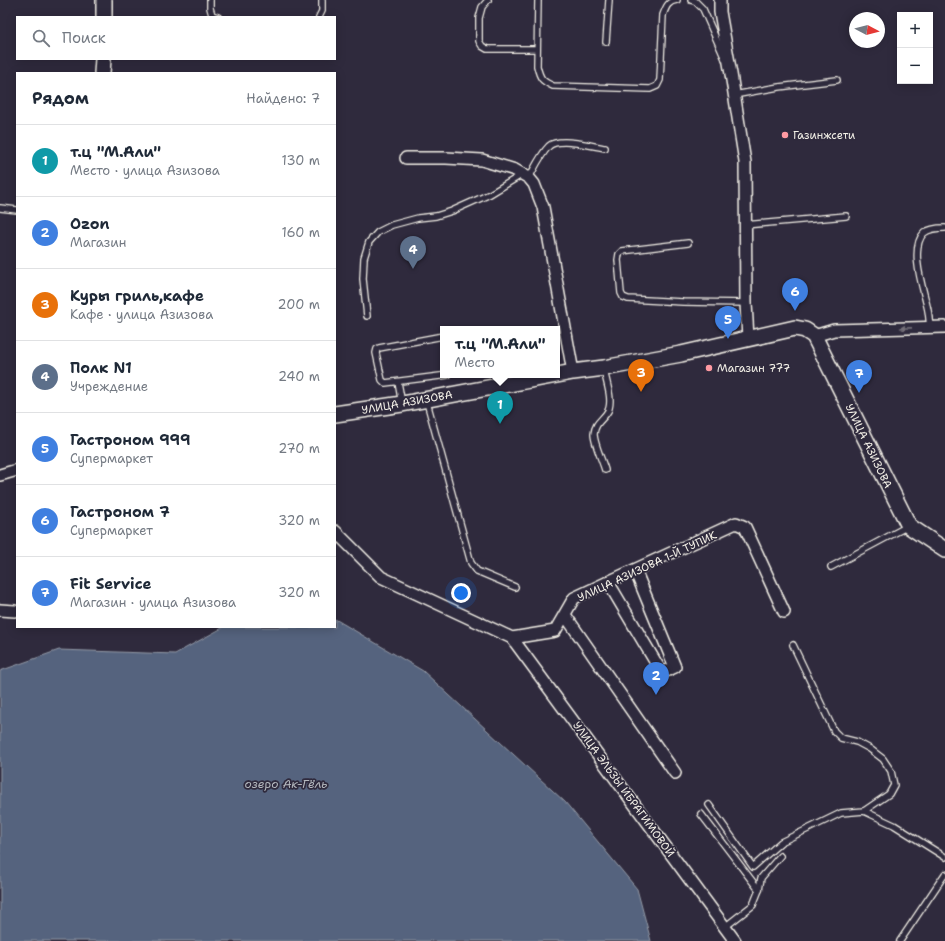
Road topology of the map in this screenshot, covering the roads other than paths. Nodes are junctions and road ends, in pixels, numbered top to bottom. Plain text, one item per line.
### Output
1 (96, 0) edge
2 (104, 0) edge
3 (210, 0) edge
4 (322, 0) edge
5 (488, 0) edge
6 (538, 0) edge
7 (609, 0) edge
8 (677, 0) edge
9 (691, 0) edge
10 (720, 0) edge
11 (96, 16) edge
12 (104, 16) edge
13 (215, 16) edge
14 (320, 16) edge
15 (606, 42) dead end
16 (537, 49) junction
17 (95, 60) edge
18 (103, 60) edge
19 (95, 72) edge
20 (102, 72) edge
21 (731, 74) junction
22 (837, 80) dead end
23 (734, 95) junction
24 (604, 148) dead end
25 (406, 158) dead end
26 (526, 176) junction
27 (0, 208) edge
28 (16, 210) edge
29 (846, 216) dead end
30 (746, 225) junction
31 (945, 228) edge
32 (688, 243) dead end
33 (746, 303) junction
34 (367, 316) dead end
35 (945, 327) edge
36 (930, 328) junction
37 (814, 336) junction
38 (440, 337) edge
39 (748, 338) junction
40 (573, 372) junction
41 (560, 374) edge
42 (606, 374) junction
43 (440, 376) edge
44 (541, 378) edge
45 (398, 382) junction
46 (402, 404) junction
47 (428, 406) junction
48 (336, 414) edge
49 (336, 421) edge
50 (16, 470) edge
51 (605, 470) dead end
52 (0, 475) edge
53 (906, 528) junction
54 (336, 532) edge
55 (945, 550) edge
56 (945, 558) edge
57 (831, 567) dead end
58 (635, 570) junction
59 (608, 582) junction
60 (515, 587) dead end
61 (0, 610) edge
62 (15, 611) dead end
63 (784, 612) dead end
64 (565, 615) junction
65 (512, 638) junction
66 (793, 645) dead end
67 (675, 773) dead end
68 (709, 805) dead end
69 (864, 811) junction
70 (701, 814) dead end
71 (780, 856) dead end
72 (945, 857) edge
73 (945, 874) edge
74 (759, 890) junction
75 (725, 927) junction
76 (735, 941) edge
77 (900, 941) edge

1 - 11 main road
2 - 12 main road
3 - 13 lane
4 - 14 lane
5 - 16 lane
6 - 16 lane
7 - 15 lane
8 - 16 lane
9 - 21 lane
10 - 21 street
17 - 19 main road
18 - 20 main road
21 - 23 street
22 - 23 lane
23 - 30 street
24 - 26 lane
25 - 26 street
26 - 34 lane
26 - 40 street
27 - 28 lane
29 - 30 lane
30 - 33 street
31 - 36 lane
32 - 33 lane
33 - 39 street
35 - 36 street
36 -> 37 street
37 - 39 main road, УЛИЦА АЗИЗОВА
37 - 53 main road, УЛИЦА АЗИЗОВА
38 - 45 lane
39 - 40 main road, УЛИЦА АЗИЗОВА
40 - 41 main road, УЛИЦА АЗИЗОВА
42 - 47 main road, УЛИЦА АЗИЗОВА
42 - 51 lane
42 - 53 main road, УЛИЦА АЗИЗОВА
43 - 45 lane
44 - 46 main road, УЛИЦА АЗИЗОВА
45 - 46 lane
46 - 48 main road, УЛИЦА АЗИЗОВА
47 - 49 main road, УЛИЦА АЗИЗОВА
47 - 60 lane
50 - 52 street
53 - 55 main road, УЛИЦА АЗИЗОВА
53 - 56 main road, УЛИЦА АЗИЗОВА
53 - 57 lane
54 - 65 street
58 - 59 street, УЛИЦА АЗИЗОВА 1-Й ТУПИК
58 - 59 street
58 - 63 street, УЛИЦА АЗИЗОВА 1-Й ТУПИК
59 - 64 street, УЛИЦА АЗИЗОВА 1-Й ТУПИК
61 - 62 street
64 - 65 street, УЛИЦА АЗИЗОВА 1-Й ТУПИК
64 - 67 street
65 - 75 street, УЛИЦА ЭЛЬЗЫ ИБРАГИМОВОЙ
66 - 69 lane
68 - 69 lane
69 - 72 lane
70 - 74 lane
71 - 74 lane
73 - 77 lane
74 - 75 lane
75 - 76 street, УЛИЦА ЭЛЬЗЫ ИБРАГИМОВОЙ

